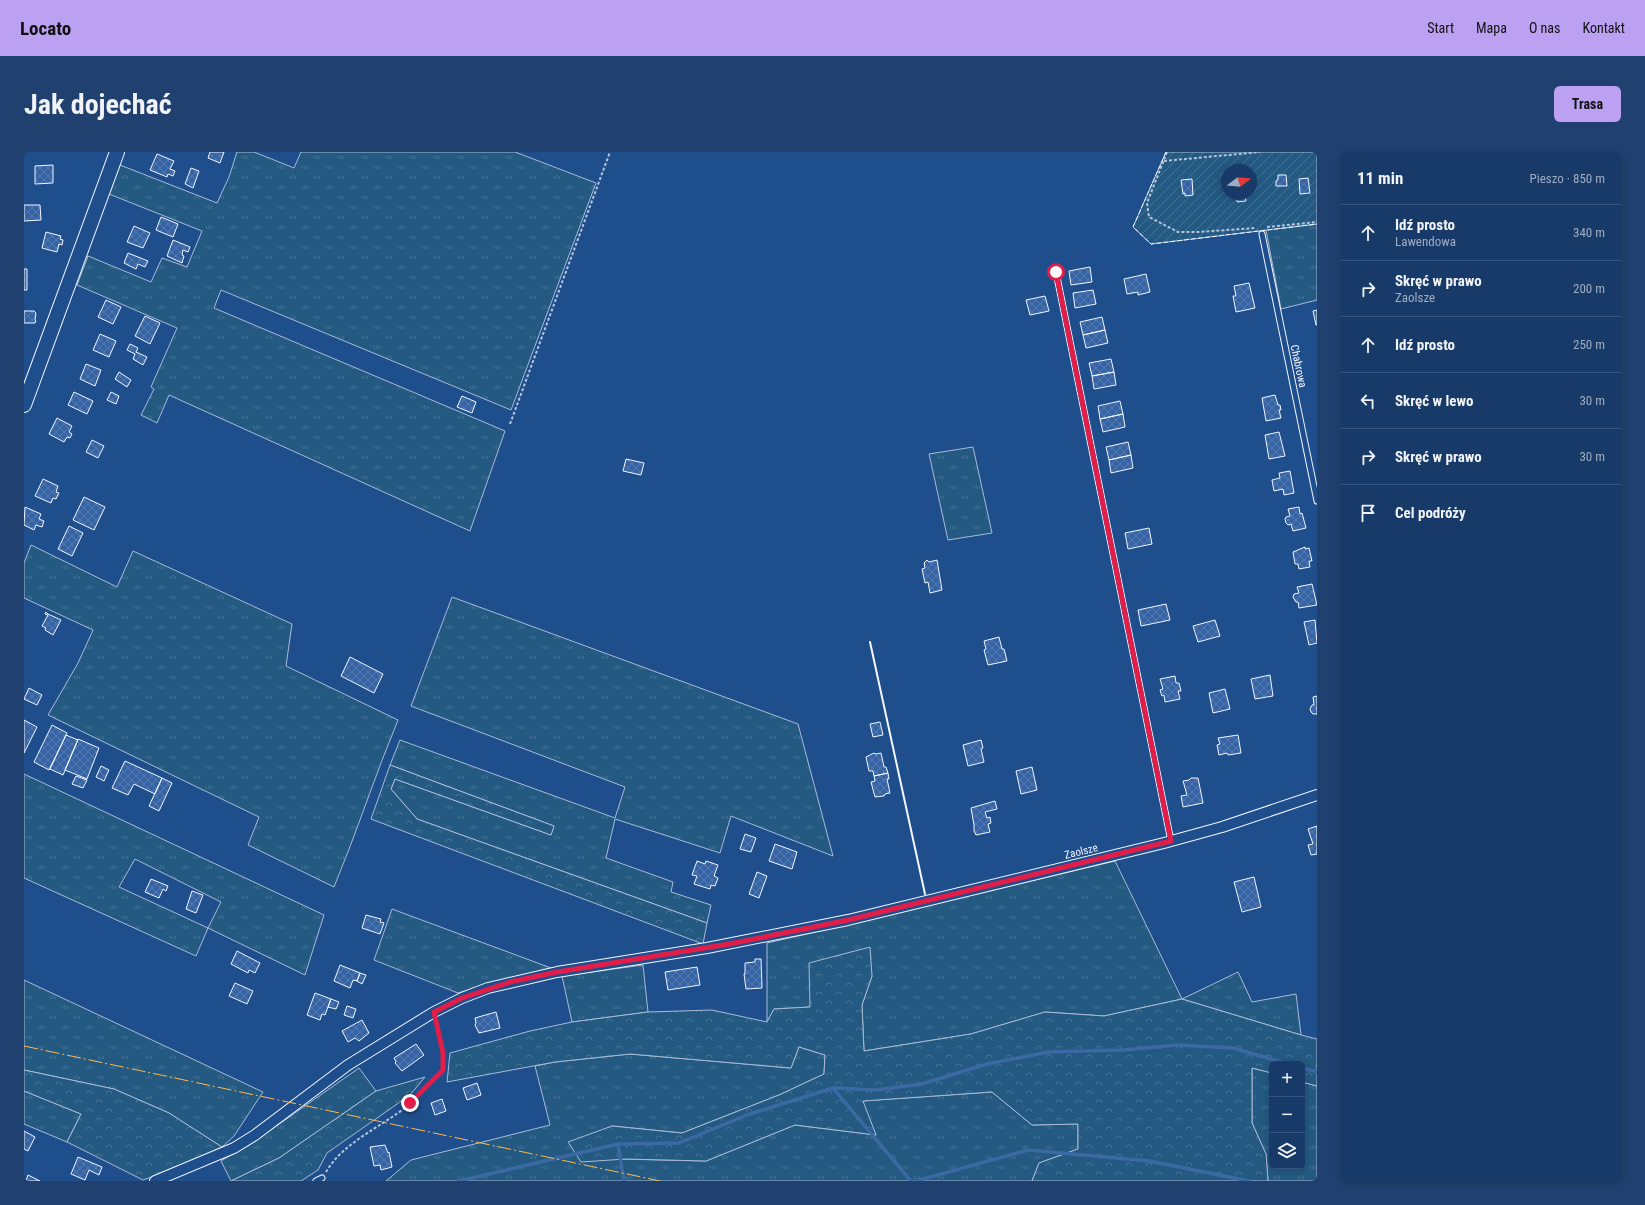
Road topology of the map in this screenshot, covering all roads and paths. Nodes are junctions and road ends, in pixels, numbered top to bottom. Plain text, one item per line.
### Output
1 (117, 152) edge
2 (610, 152) edge
3 (1168, 152) edge
4 (1260, 152) edge
5 (1164, 161) junction
6 (1317, 222) edge
7 (1262, 234) dead end
8 (1056, 272) dead end
9 (24, 405) edge
10 (510, 424) dead end
11 (1317, 501) edge
12 (1317, 795) edge
13 (1171, 841) junction
14 (434, 1012) junction
15 (322, 1178) joint
16 (155, 1181) edge
17 (316, 1181) edge

1 - 9 street
2 - 10 path
3 - 5 path
4 - 5 path
5 - 6 path
7 - 11 lane, Chabrowa
8 - 13 lane
12 - 13 street, Zaolsze
13 - 14 street, Zaolsze
14 - 15 path
14 - 16 street, Zaolsze
15 - 17 lane

